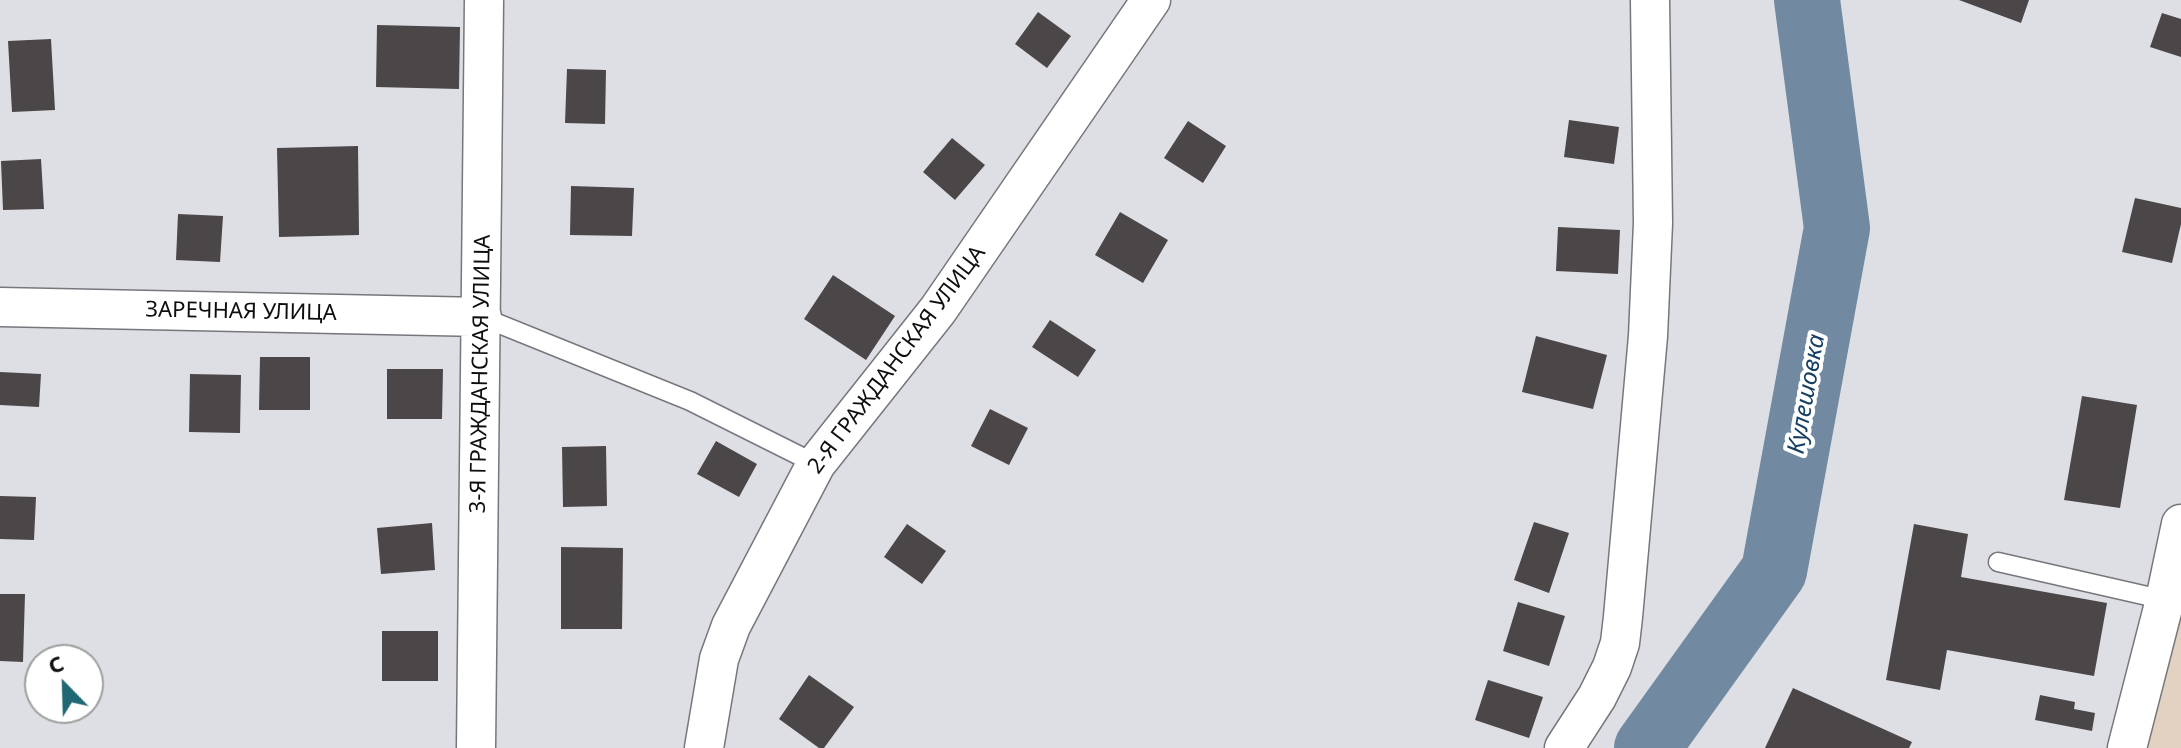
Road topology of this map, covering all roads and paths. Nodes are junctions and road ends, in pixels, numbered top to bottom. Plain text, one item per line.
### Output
1 (484, 0) edge
2 (1151, 0) edge
3 (1650, 0) edge
4 (0, 307) edge
5 (482, 317) junction
6 (816, 464) junction
7 (2181, 524) edge
8 (1998, 562) dead end
9 (2165, 600) junction
10 (476, 748) edge
11 (704, 748) edge
12 (1564, 748) edge
13 (2127, 748) edge

1 - 5 street, 3-Я ГРАЖДАНСКАЯ УЛИЦА
2 - 6 street, 2-Я ГРАЖДАНСКАЯ УЛИЦА
3 - 12 street
4 - 5 street, ЗАРЕЧНАЯ УЛИЦА
5 - 6 lane
5 - 10 street, 3-Я ГРАЖДАНСКАЯ УЛИЦА
6 - 11 street, 2-Я ГРАЖДАНСКАЯ УЛИЦА
7 - 9 street
8 - 9 lane
9 - 13 street

